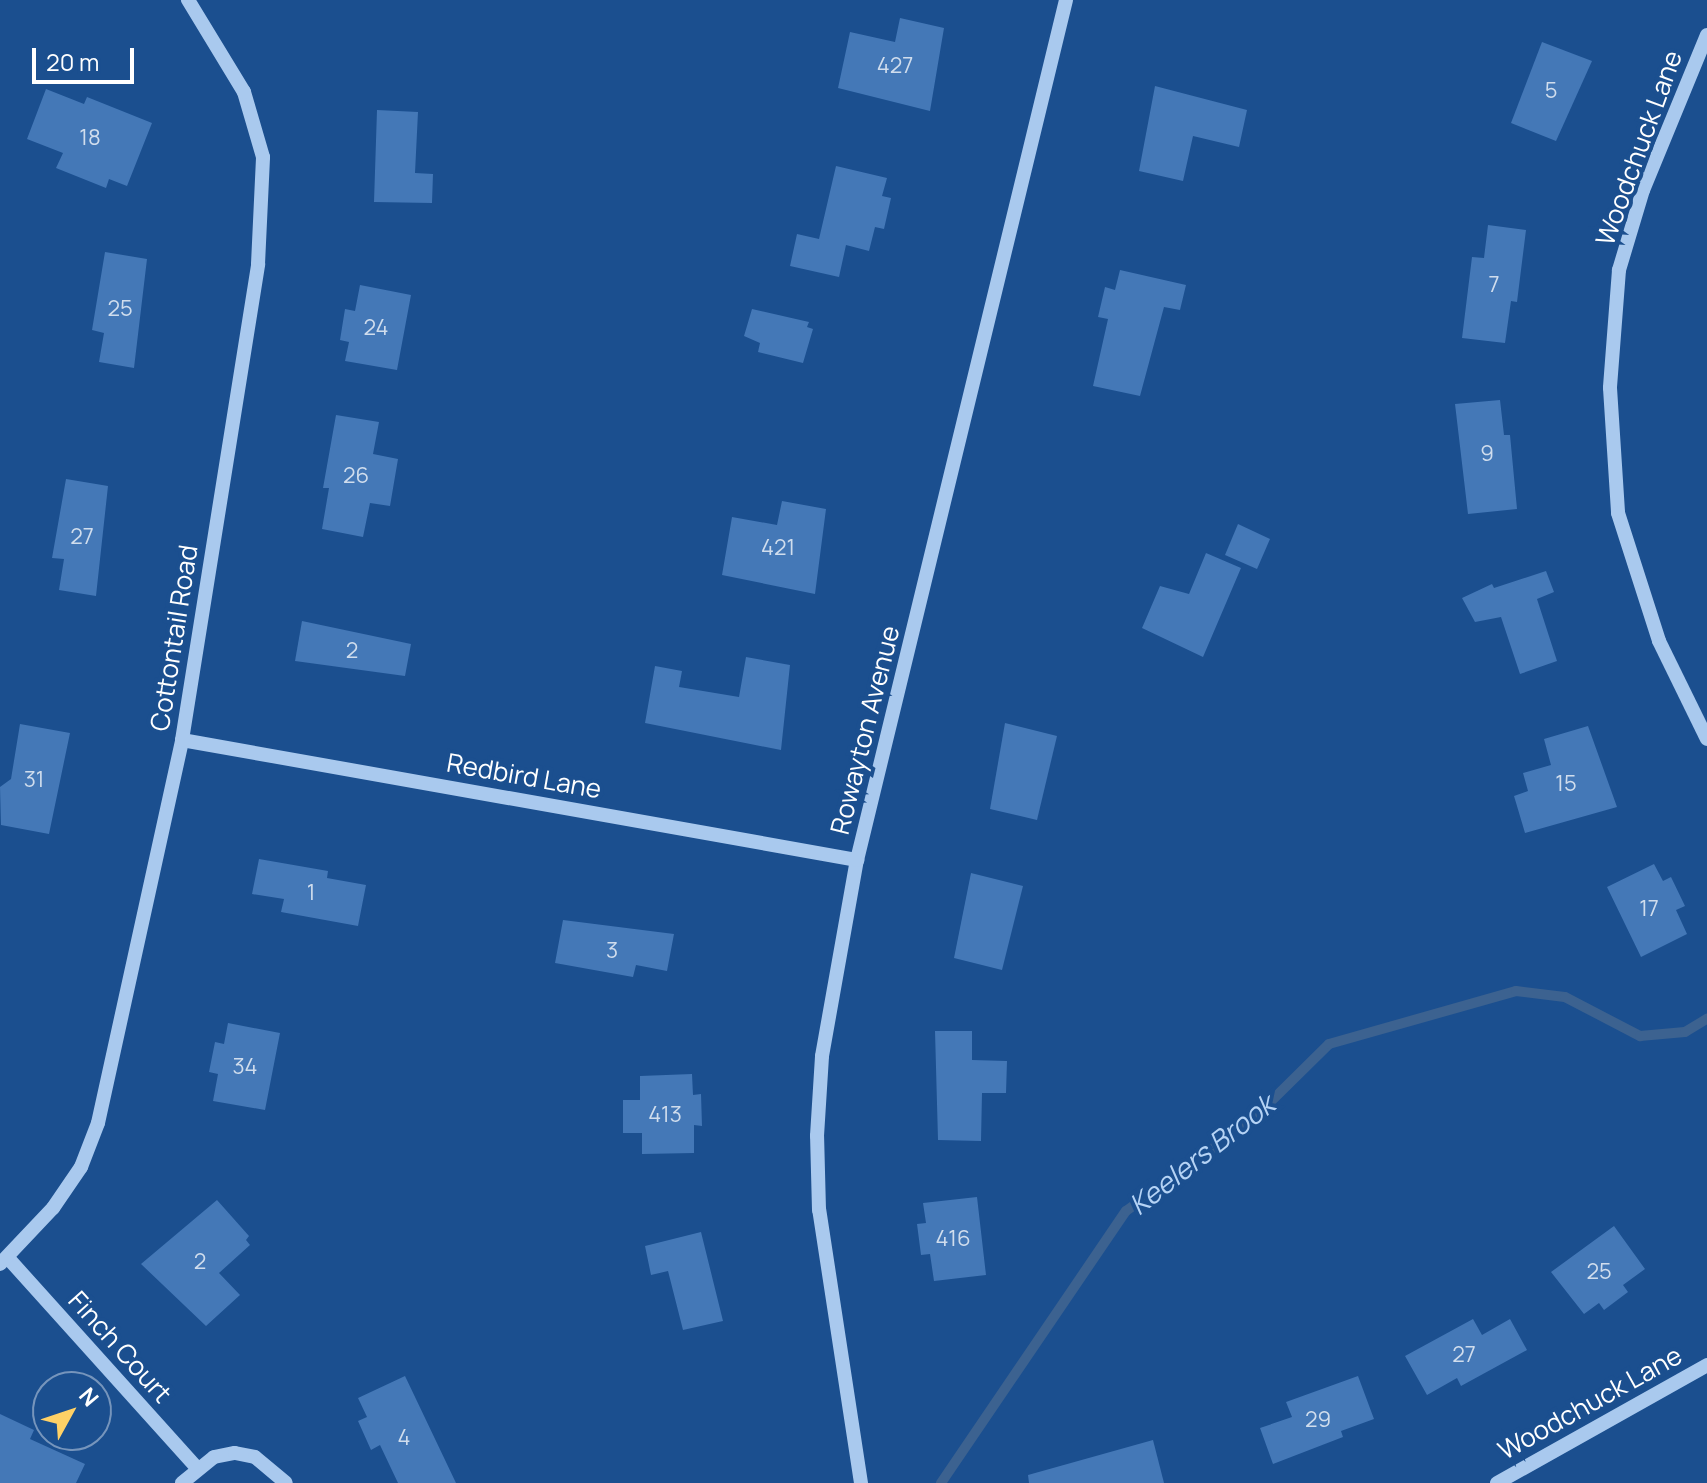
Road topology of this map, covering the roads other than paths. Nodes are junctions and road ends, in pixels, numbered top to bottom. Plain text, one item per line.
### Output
1 (188, 0) edge
2 (1066, 0) edge
3 (1707, 35) edge
4 (1707, 739) edge
5 (182, 740) junction
6 (857, 860) junction
7 (4, 1261) edge
8 (1707, 1365) edge
9 (196, 1467) junction
10 (182, 1483) edge
11 (286, 1483) edge
12 (861, 1483) edge
13 (1497, 1483) edge

1 - 5 street, Cottontail Road
2 - 6 street, Rowayton Avenue
3 - 4 street, Woodchuck Lane
5 - 6 street, Redbird Lane
5 - 7 street, Cottontail Road
6 - 12 street, Rowayton Avenue
7 - 9 street, Finch Court
8 - 13 street, Woodchuck Lane
9 - 10 street
9 - 11 street

